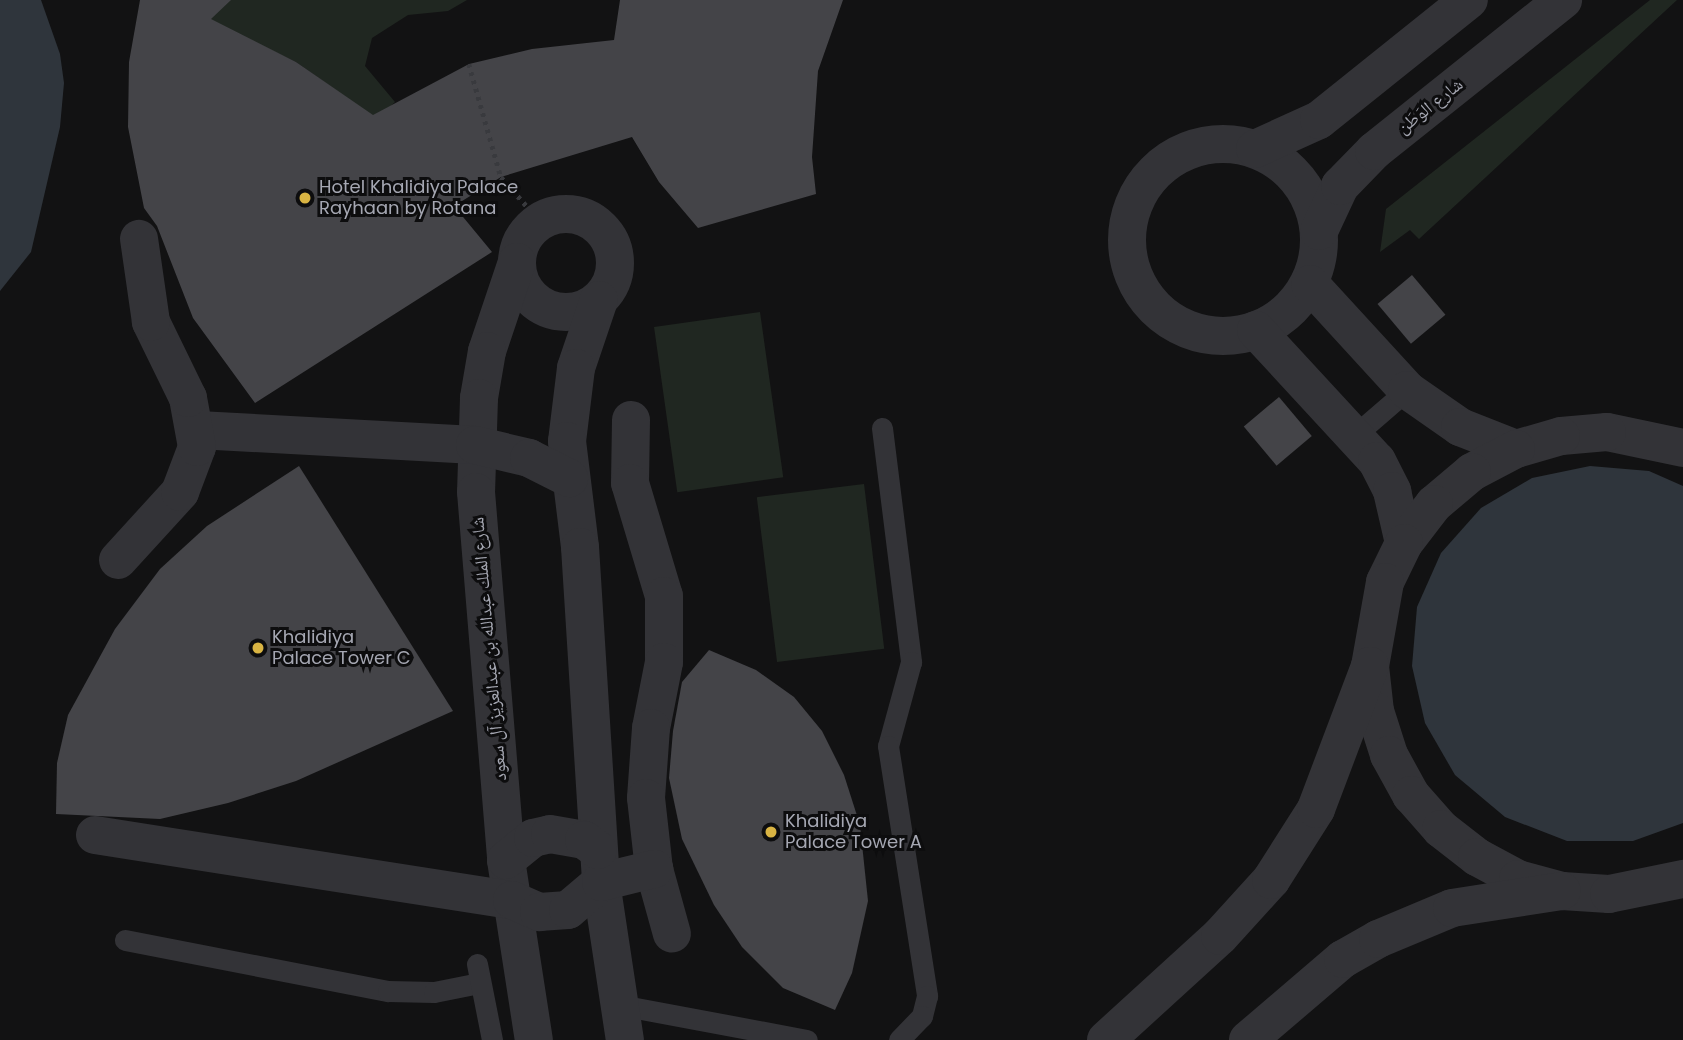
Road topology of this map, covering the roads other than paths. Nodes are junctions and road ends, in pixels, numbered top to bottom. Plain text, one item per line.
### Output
1 (1469, 0) edge
2 (1563, 0) edge
3 (1255, 149) junction
4 (1319, 231) junction
5 (139, 239) dead end
6 (517, 262) junction
7 (1310, 284) junction
8 (599, 300) junction
9 (1256, 330) junction
10 (1407, 390) junction
11 (631, 420) dead end
12 (881, 428) dead end
13 (198, 430) junction
14 (1355, 435) junction
15 (475, 445) junction
16 (1683, 448) edge
17 (1516, 449) junction
18 (572, 497) junction
19 (636, 503) junction
20 (1404, 543) junction
21 (118, 560) dead end
22 (1370, 666) junction
23 (95, 835) dead end
24 (506, 860) junction
25 (600, 866) junction
26 (654, 869) junction
27 (1683, 879) edge
28 (1562, 891) junction
29 (512, 900) junction
30 (672, 934) dead end
31 (125, 940) dead end
32 (623, 1023) edge
33 (492, 1040) edge
34 (534, 1040) edge
35 (807, 1040) edge
36 (899, 1040) edge
37 (1106, 1040) edge
38 (1248, 1040) edge

1 - 3 street
2 - 4 street, شارع الوَطَن
3 - 4 street
3 - 9 street
4 - 7 street
5 - 13 street
6 - 8 street
6 - 8 street
6 - 15 street, شارع الملك عبدالله بن عبدالعزيز آل سعود
7 - 9 street
7 - 10 street
8 - 18 street
9 - 14 street
10 - 14 lane
10 - 17 street
11 - 19 street
12 - 36 lane
13 - 15 street
13 - 21 street
14 - 20 street
15 - 18 street
15 - 24 street, شارع الملك عبدالله بن عبدالعزيز آل سعود
16 - 17 street
17 - 20 street
18 - 19 street
18 - 25 street
19 - 26 street
20 - 22 street
22 - 28 street
22 - 37 street
23 - 29 street
24 - 25 street
24 - 29 street, شارع الملك عبدالله بن عبدالعزيز آل سعود
25 - 26 street
25 - 29 street
25 - 32 street
26 - 30 street
27 - 28 street
28 - 38 street
29 - 34 street, شارع الملك عبدالله بن عبدالعزيز آل سعود
31 - 33 lane
32 - 35 lane

